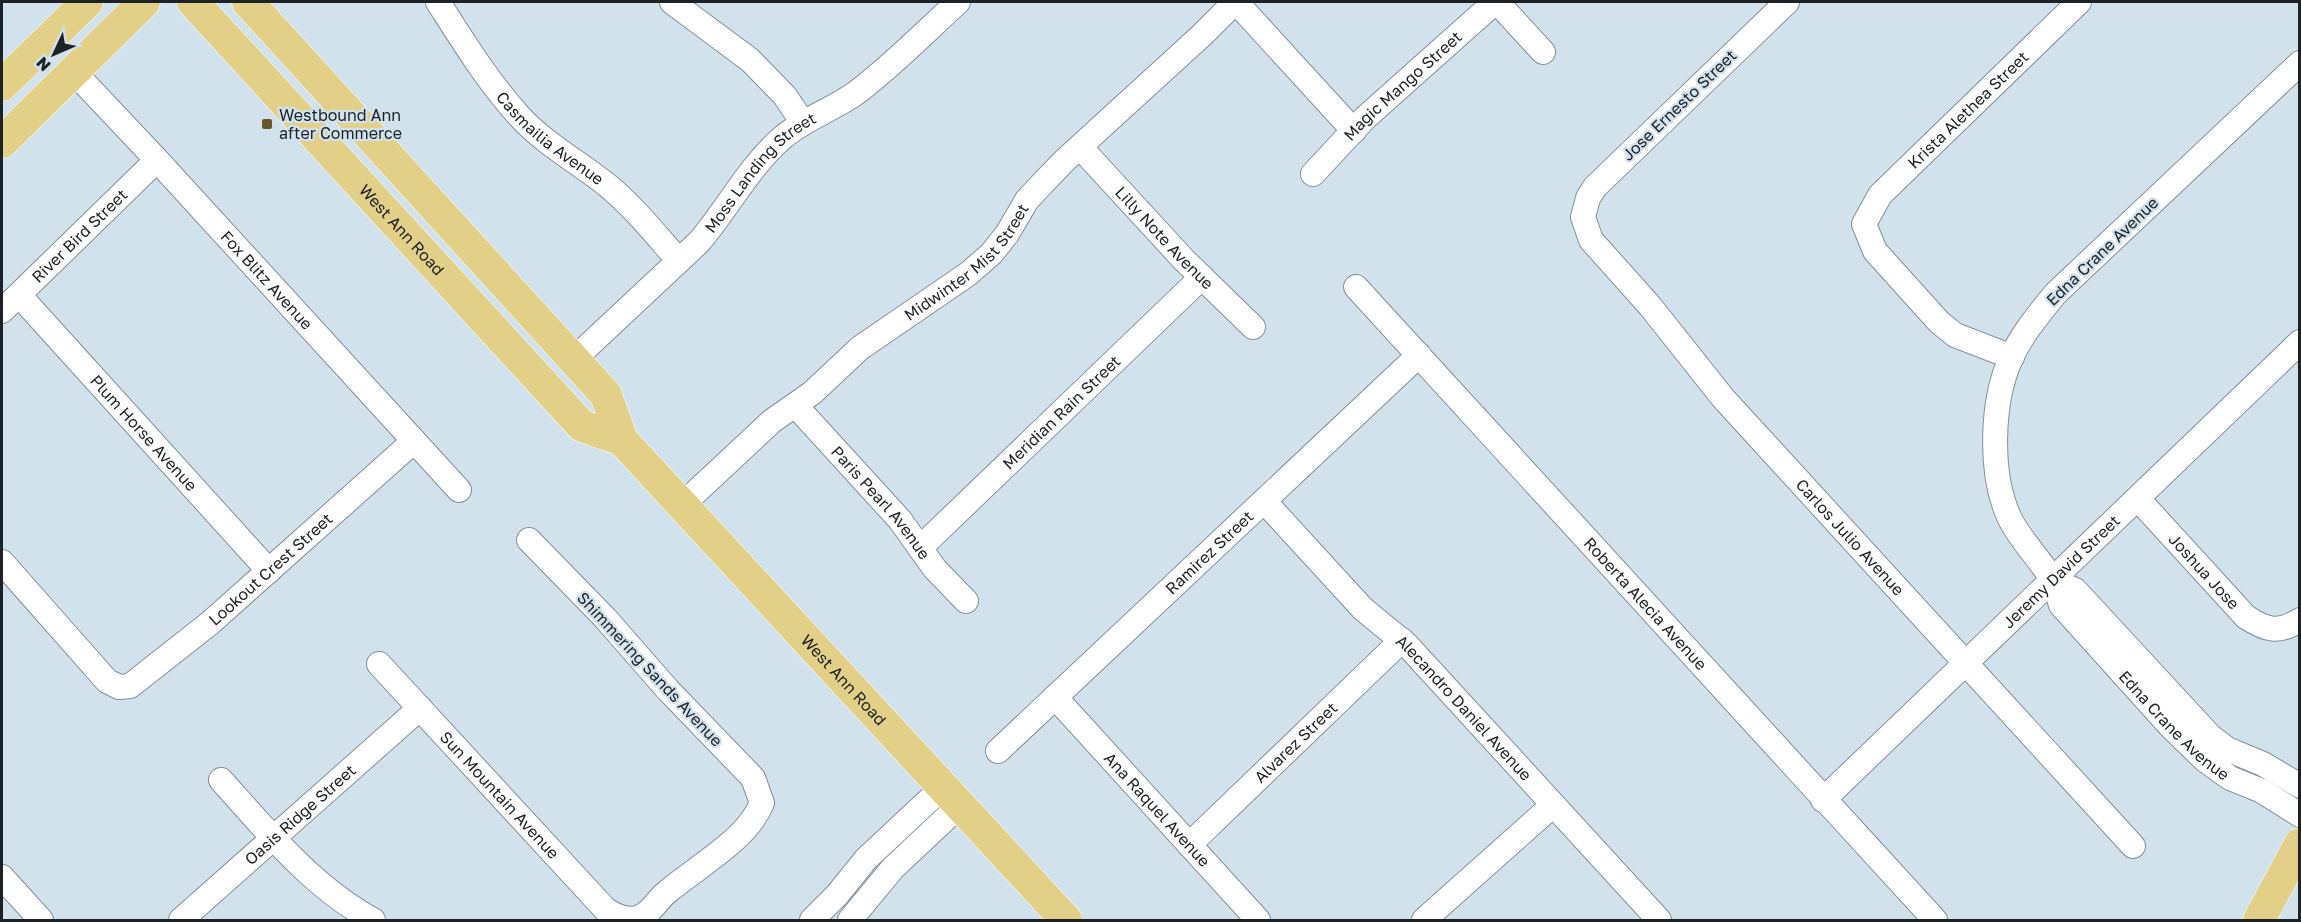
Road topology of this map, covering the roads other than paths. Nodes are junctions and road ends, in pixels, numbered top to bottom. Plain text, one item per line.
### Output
1 (87, 2) edge
2 (144, 2) edge
3 (193, 2) edge
4 (248, 2) edge
5 (438, 2) edge
6 (672, 2) edge
7 (1235, 2) edge
8 (1496, 2) edge
9 (1787, 2) edge
10 (2079, 2) edge
11 (953, 3) edge
12 (1543, 52) dead end
13 (2300, 63) edge
14 (73, 71) junction
15 (2, 85) edge
16 (802, 123) junction
17 (1354, 131) junction
18 (2, 142) edge
19 (1080, 147) junction
20 (157, 160) junction
21 (1313, 174) dead end
22 (1583, 216) joint
23 (680, 261) junction
24 (1202, 277) junction
25 (1356, 287) dead end
26 (19, 295) junction
27 (2, 312) edge
28 (1253, 327) dead end
29 (2300, 342) edge
30 (1419, 355) junction
31 (2012, 357) junction
32 (573, 360) junction
33 (795, 405) junction
34 (622, 440) junction
35 (414, 441) junction
36 (459, 490) dead end
37 (2138, 499) junction
38 (1264, 501) junction
39 (682, 505) junction
40 (529, 540) dead end
41 (920, 548) junction
42 (2, 562) edge
43 (269, 571) junction
44 (2052, 580) junction
45 (966, 601) dead end
46 (2300, 620) edge
47 (1402, 640) junction
48 (379, 663) dead end
49 (1966, 665) junction
50 (1055, 697) junction
51 (420, 708) junction
52 (998, 751) dead end
53 (2246, 758) junction
54 (221, 780) dead end
55 (2234, 780) junction
56 (2300, 786) edge
57 (951, 796) junction
58 (1823, 800) junction
59 (1553, 805) junction
60 (2300, 815) edge
61 (274, 838) junction
62 (2300, 844) edge
63 (1189, 845) junction
64 (2133, 846) dead end
65 (2, 877) edge
66 (627, 918) joint
67 (41, 921) edge
68 (181, 921) edge
69 (373, 921) edge
70 (812, 921) edge
71 (850, 921) edge
72 (1066, 921) edge
73 (1258, 921) edge
74 (1424, 921) edge
75 (1659, 921) edge
76 (1935, 921) edge
77 (2259, 921) edge

1 - 15 main road
2 - 14 main road
3 - 34 main road, West Ann Road
4 - 32 main road, West Ann Road
5 - 23 street, Casmailia Avenue
6 - 16 street
7 - 17 street
7 - 19 street, Midwinter Mist Street
8 - 12 street
8 - 17 street, Magic Mango Street
9 - 22 street, Jose Ernesto Street
10 - 31 street, Krista Alethea Street
11 - 16 street, Moss Landing Street
13 - 31 street, Edna Crane Avenue
14 - 18 main road
14 - 20 street, Fox Blitz Avenue
16 - 23 street, Moss Landing Street
17 - 21 street, Magic Mango Street
19 - 24 street, Lilly Note Avenue
19 - 33 street, Midwinter Mist Street
20 - 26 street, River Bird Street
20 - 35 street, Fox Blitz Avenue
22 - 49 street, Carlos Julio Avenue
23 - 32 street, Moss Landing Street
24 - 28 street, Lilly Note Avenue
24 - 41 street, Meridian Rain Street
25 - 30 street, Roberta Alecia Avenue
26 - 27 street, River Bird Street
26 - 43 street, Plum Horse Avenue
29 - 37 street, Jeremy David Street
30 - 38 street, Ramirez Street
30 - 58 street, Roberta Alecia Avenue
31 - 44 street, Edna Crane Avenue
32 - 34 main road, West Ann Road
33 - 39 street, Midwinter Mist Street
33 - 41 street, Paris Pearl Avenue
34 - 39 main road, West Ann Road
35 - 36 street, Fox Blitz Avenue
35 - 43 street, Lookout Crest Street
37 - 44 street, Jeremy David Street
37 - 46 street, Joshua Jose
38 - 47 street, Alecandro Daniel Avenue
38 - 50 street, Ramirez Street
39 - 57 main road, West Ann Road
40 - 66 street, Shimmering Sands Avenue
41 - 45 street, Paris Pearl Avenue
42 - 43 street, Lookout Crest Street
44 - 49 street, Jeremy David Street
44 - 53 street, Edna Crane Avenue
44 - 55 street, Edna Crane Avenue
47 - 59 street, Alecandro Daniel Avenue
47 - 63 street, Alvarez Street
48 - 51 street, Sun Mountain Avenue
49 - 58 street, Jeremy David Street
49 - 64 street, Carlos Julio Avenue
50 - 52 street, Ramirez Street
50 - 63 street, Ana Raquel Avenue
51 - 61 street, Oasis Ridge Street
51 - 66 street, Sun Mountain Avenue
53 - 55 street
53 - 56 street, Edna Crane Avenue
54 - 61 street
55 - 60 street, Edna Crane Avenue
57 - 70 street
57 - 71 street
57 - 72 main road, West Ann Road
58 - 76 street, Roberta Alecia Avenue
59 - 74 street
59 - 75 street, Alecandro Daniel Avenue
61 - 68 street, Oasis Ridge Street
61 - 69 street
62 - 77 main road
63 - 73 street, Ana Raquel Avenue
65 - 67 street

